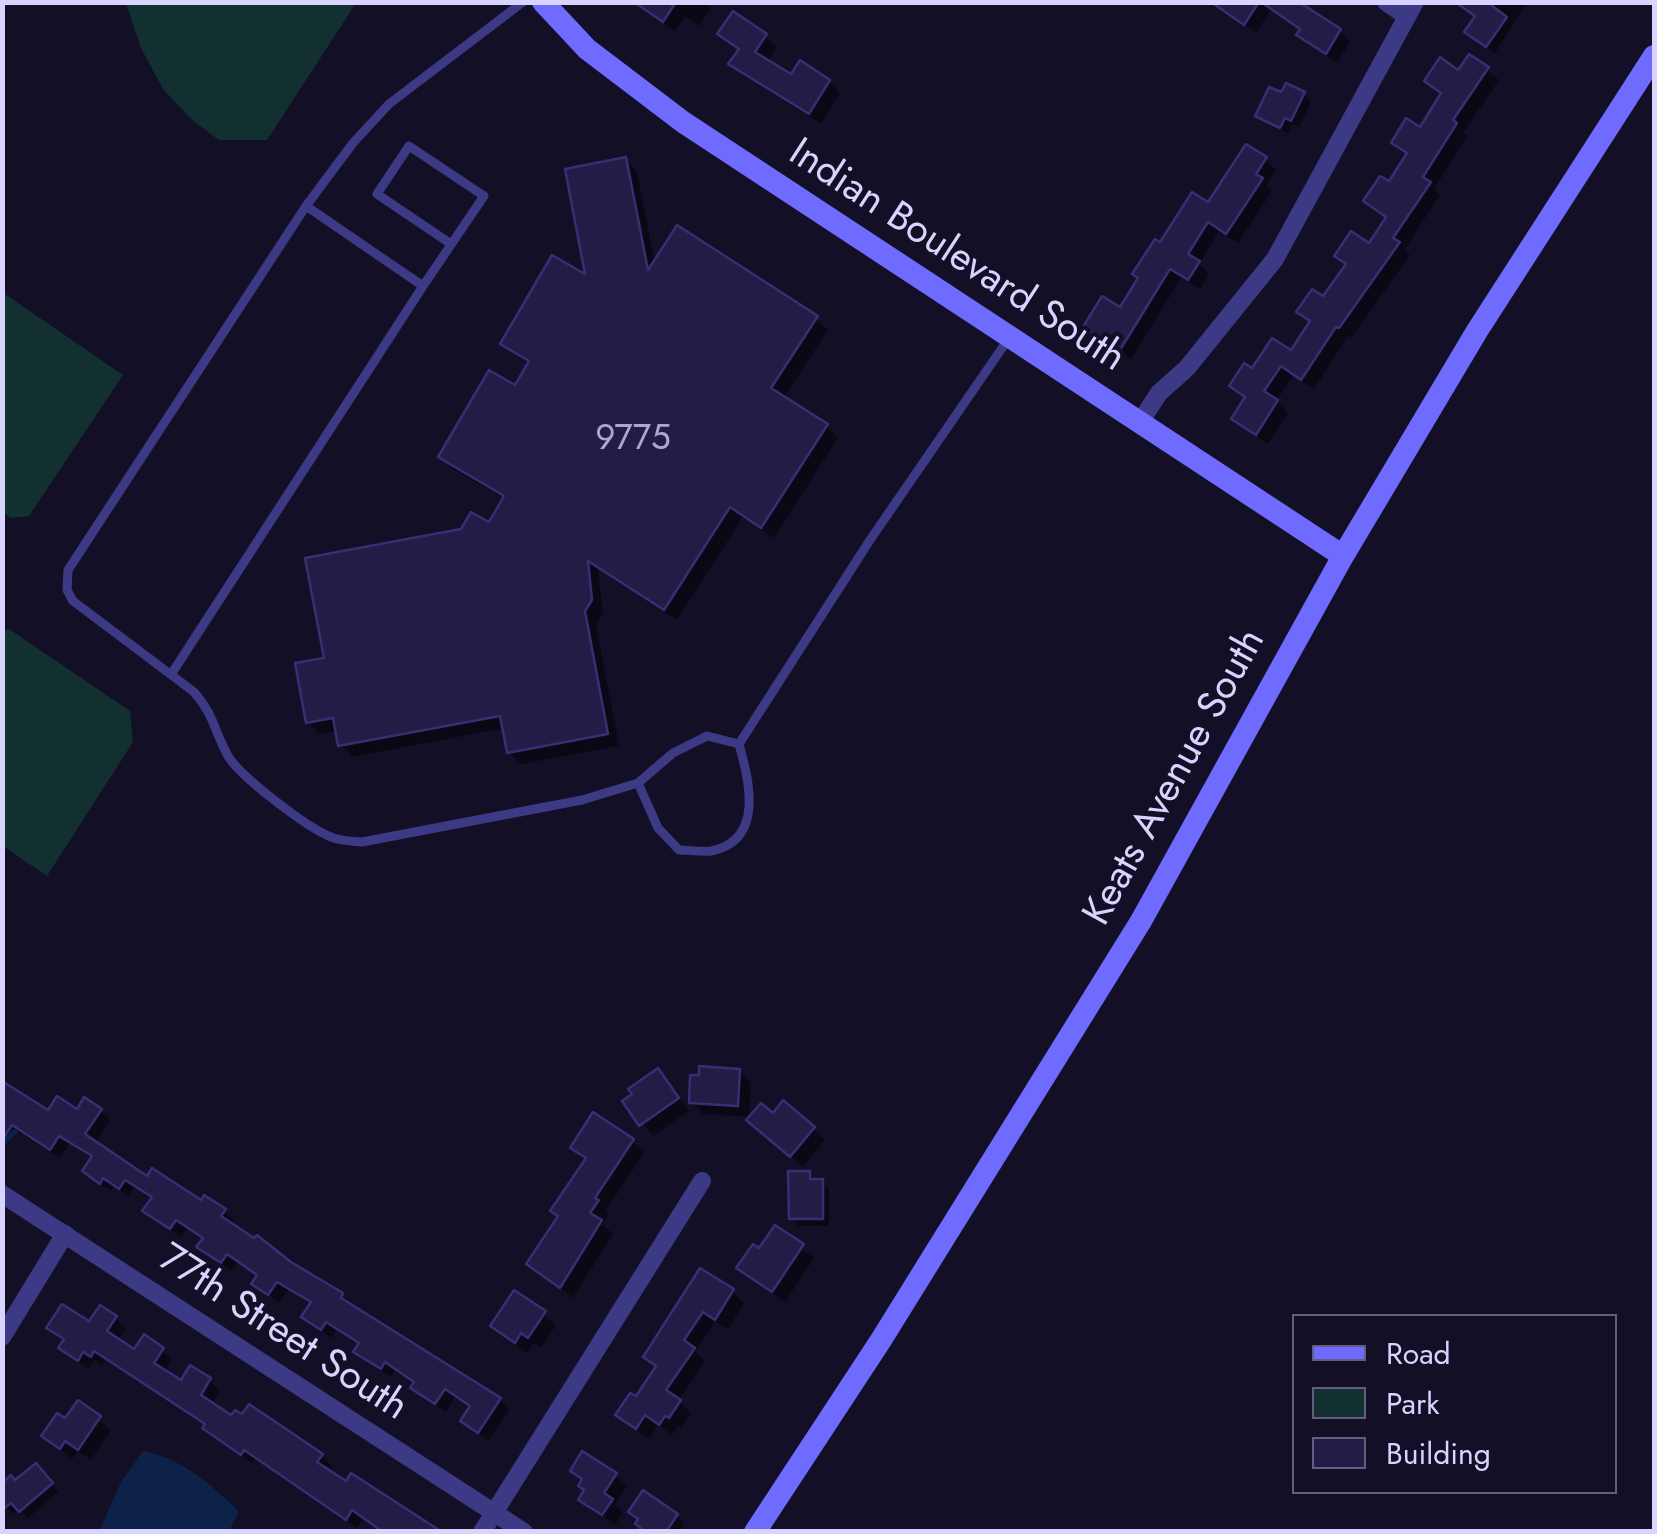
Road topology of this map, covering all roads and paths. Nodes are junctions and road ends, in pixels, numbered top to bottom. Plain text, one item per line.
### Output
1 (524, 2) edge
2 (543, 2) edge
3 (1386, 2) edge
4 (1410, 9) edge
5 (1654, 56) edge
6 (306, 206) junction
7 (451, 244) junction
8 (423, 286) junction
9 (1010, 336) junction
10 (1140, 422) junction
11 (1343, 556) junction
12 (172, 673) junction
13 (739, 744) junction
14 (638, 783) junction
15 (702, 1181) dead end
16 (2, 1194) edge
17 (65, 1234) junction
18 (2, 1337) edge
19 (495, 1513) junction
20 (482, 1532) edge
21 (524, 1532) edge
22 (755, 1532) edge

1 - 6 lane
2 - 9 main road, Indian Boulevard South
3 - 4 street
4 - 10 street
5 - 11 main road, Keats Avenue South
6 - 8 lane
6 - 12 lane
7 - 7 lane
7 - 8 lane
8 - 12 lane
9 - 10 main road, Indian Boulevard South
9 - 13 lane
10 - 11 main road, Indian Boulevard South
11 - 22 main road, Keats Avenue South
12 - 14 lane
13 - 14 lane
13 - 14 lane
15 - 19 street
16 - 17 street, 77th Street South
17 - 18 street
17 - 19 street, 77th Street South
19 - 20 street
19 - 21 street, 77th Street South

